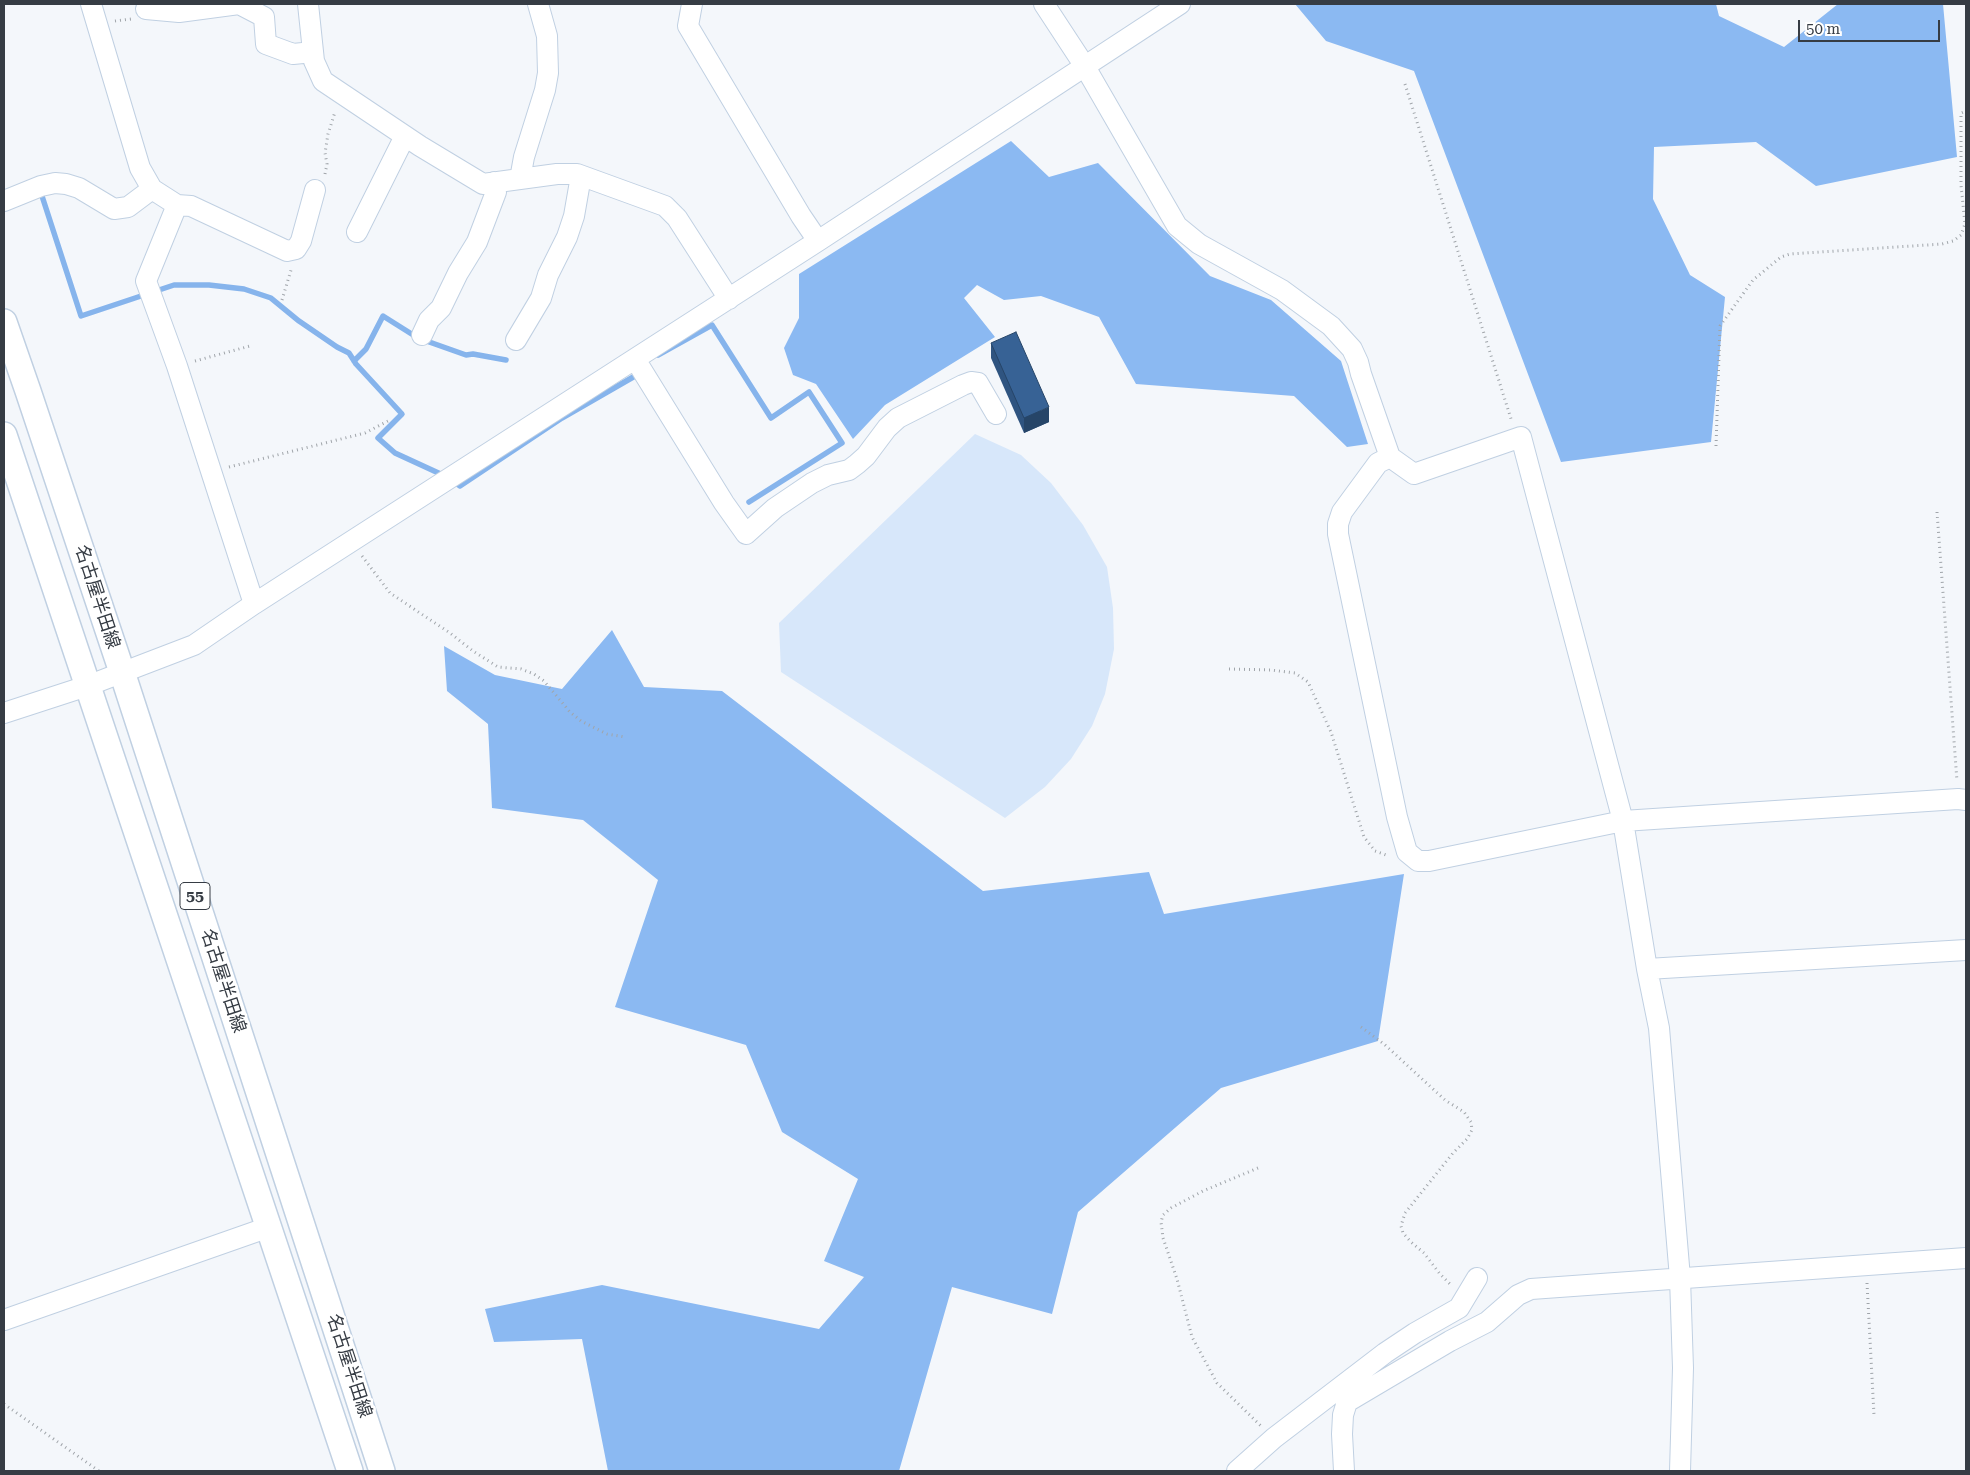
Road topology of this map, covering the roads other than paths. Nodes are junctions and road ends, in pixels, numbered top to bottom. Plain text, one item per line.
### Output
1 (91, 4) edge
2 (308, 4) edge
3 (538, 4) edge
4 (692, 4) edge
5 (1044, 4) edge
6 (1180, 4) edge
7 (146, 8) road end
8 (313, 52) junction
9 (1084, 66) junction
10 (405, 136) junction
11 (581, 176) junction
12 (520, 179) junction
13 (494, 182) junction
14 (152, 188) junction
15 (315, 190) road end
16 (4, 201) edge
17 (177, 204) junction
18 (357, 232) dead end
19 (818, 241) junction
20 (729, 299) junction
21 (4, 322) edge
22 (422, 335) dead end
23 (516, 340) dead end
24 (635, 359) junction
25 (996, 414) dead end
26 (4, 435) edge
27 (1390, 457) junction
28 (254, 604) junction
29 (122, 672) junction
30 (87, 686) junction
31 (4, 713) edge
32 (1962, 799) edge
33 (1623, 822) junction
34 (1966, 950) edge
35 (1647, 969) junction
36 (269, 1227) junction
37 (1966, 1258) edge
38 (1477, 1278) dead end
39 (1680, 1278) junction
40 (4, 1320) edge
41 (350, 1471) edge
42 (382, 1471) edge
43 (1237, 1471) edge
44 (1344, 1471) edge
45 (1680, 1471) edge

1 - 14 street
2 - 8 street
3 - 12 street
4 - 19 street
5 - 9 street
6 - 9 street
7 - 8 street
8 - 10 street
9 - 19 street
9 - 27 street
10 - 13 street
10 - 18 street
11 - 12 street
11 - 20 street
11 - 23 street
12 - 13 street
13 - 22 street
14 - 16 street
14 - 17 street
15 - 17 street
17 - 28 street
19 - 20 street
20 - 24 street
21 - 29 main road, 名古屋半田線 / 55
24 - 25 street
24 - 28 street
26 - 30 main road, 名古屋半田線 / 55
27 - 33 street
27 - 33 street
28 - 29 street
29 - 30 street
29 - 42 main road, 名古屋半田線 / 55
30 - 31 street
30 - 36 main road, 名古屋半田線 / 55
32 - 33 street
33 - 35 street
34 - 35 street
35 - 39 street
36 - 40 street
36 - 41 main road, 名古屋半田線 / 55
37 - 39 street
38 - 43 street
39 - 44 street
39 - 45 street

